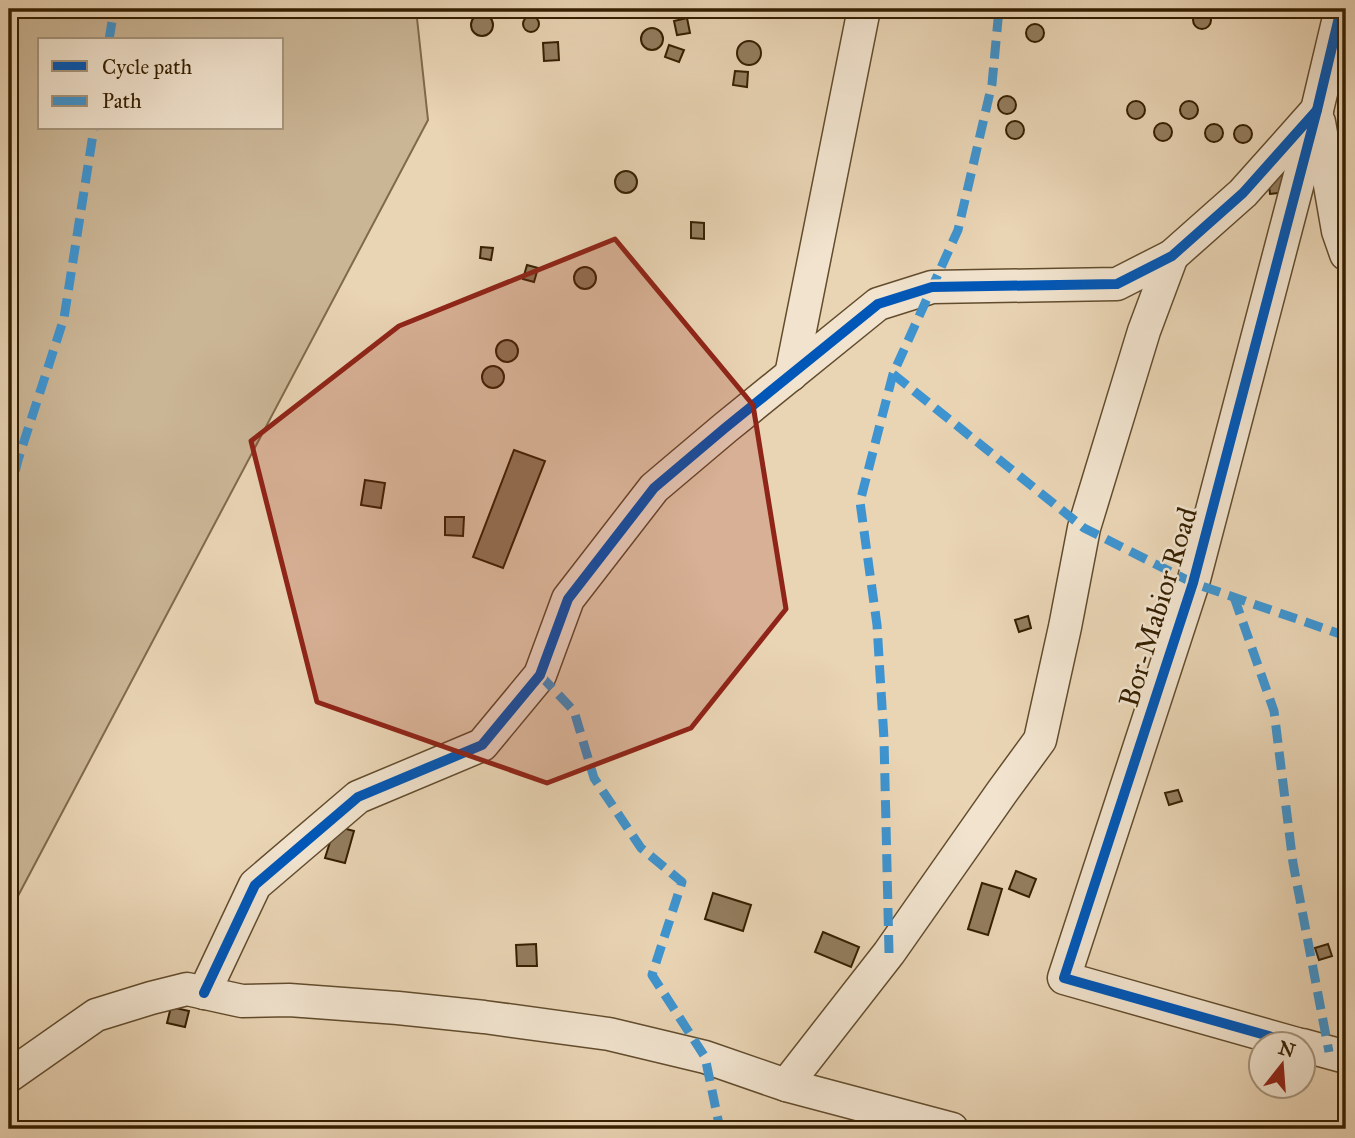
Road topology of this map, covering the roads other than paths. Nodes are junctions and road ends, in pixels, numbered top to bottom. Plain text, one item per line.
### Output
1 (864, 9) edge
2 (1341, 9) edge
3 (1317, 110) junction
4 (1346, 254) edge
5 (1172, 256) junction
6 (791, 375) junction
7 (204, 993) junction
8 (1248, 1030) edge
9 (1316, 1049) edge
10 (1346, 1057) edge
11 (9, 1076) edge
12 (786, 1086) junction
13 (951, 1129) edge

1 - 6 street
2 - 3 street, Bor-Mabior Road
3 - 4 street
3 - 5 street
3 - 8 street, Bor-Mabior Road
5 - 6 street
5 - 12 street
6 - 7 street
7 - 11 street
7 - 12 street
9 - 10 street
12 - 13 street

